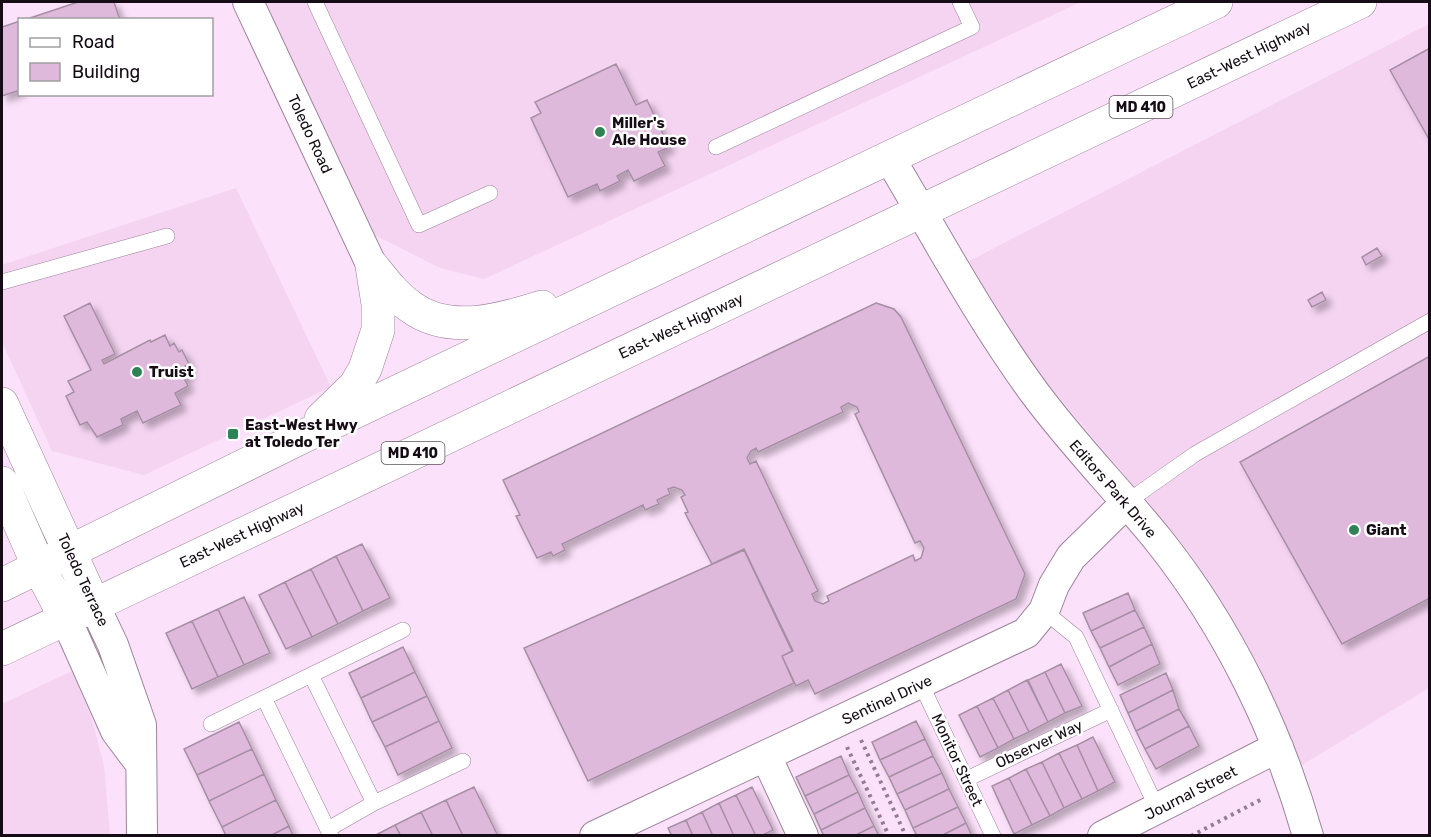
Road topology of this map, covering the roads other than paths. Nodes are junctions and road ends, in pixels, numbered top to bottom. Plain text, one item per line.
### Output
1 (248, 2) edge
2 (315, 2) edge
3 (960, 2) edge
4 (1216, 2) edge
5 (1360, 2) edge
6 (717, 147) dead end
7 (889, 157) junction
8 (490, 193) dead end
9 (922, 211) junction
10 (167, 236) dead end
11 (372, 266) junction
12 (648, 274) junction
13 (2, 282) edge
14 (1430, 321) edge
15 (2, 404) edge
16 (300, 438) junction
17 (2, 483) edge
18 (1128, 502) junction
19 (69, 552) junction
20 (39, 567) junction
21 (2, 585) edge
22 (1044, 611) junction
23 (80, 612) junction
24 (403, 630) dead end
25 (2, 649) edge
26 (311, 675) junction
27 (921, 684) junction
28 (264, 698) junction
29 (1111, 710) junction
30 (211, 724) dead end
31 (1278, 747) junction
32 (766, 756) junction
33 (463, 761) dead end
34 (967, 779) junction
35 (374, 803) junction
36 (1158, 810) junction
37 (613, 831) edge
38 (330, 832) edge
39 (142, 836) edge
40 (803, 836) edge
41 (993, 836) edge
42 (1103, 836) edge
43 (1308, 836) edge

1 - 11 street, Toledo Road
2 - 8 lane
3 - 6 lane
4 - 7 main road
5 - 9 main road, East-West Highway / MD 410
7 - 9 street, Editors Park Drive
7 - 12 main road
9 - 18 street, Editors Park Drive
9 - 23 main road, East-West Highway / MD 410
10 - 13 lane
11 - 12 main road
11 - 16 main road
12 - 16 main road
14 - 18 lane
15 - 19 main road, Toledo Terrace
16 - 19 main road
17 - 20 main road, Toledo Terrace
18 - 22 street, Sentinel Drive
18 - 31 street, Editors Park Drive
19 - 20 main road
19 - 23 main road, Toledo Terrace
20 - 21 main road
20 - 23 main road, Toledo Terrace
22 - 27 street, Sentinel Drive
22 - 29 lane
23 - 25 main road, East-West Highway / MD 410
23 - 39 street, Toledo Terrace
24 - 26 lane
26 - 28 lane
26 - 35 lane
27 - 32 street, Sentinel Drive
27 - 34 lane, Monitor Street
28 - 30 lane
28 - 38 lane
29 - 34 lane, Observer Way
29 - 36 lane
31 - 36 street, Journal Street
31 - 43 street, Editors Park Drive
32 - 37 street, Sentinel Drive
32 - 40 street
33 - 35 lane
34 - 41 lane, Monitor Street
35 - 38 lane
36 - 42 street, Journal Street

